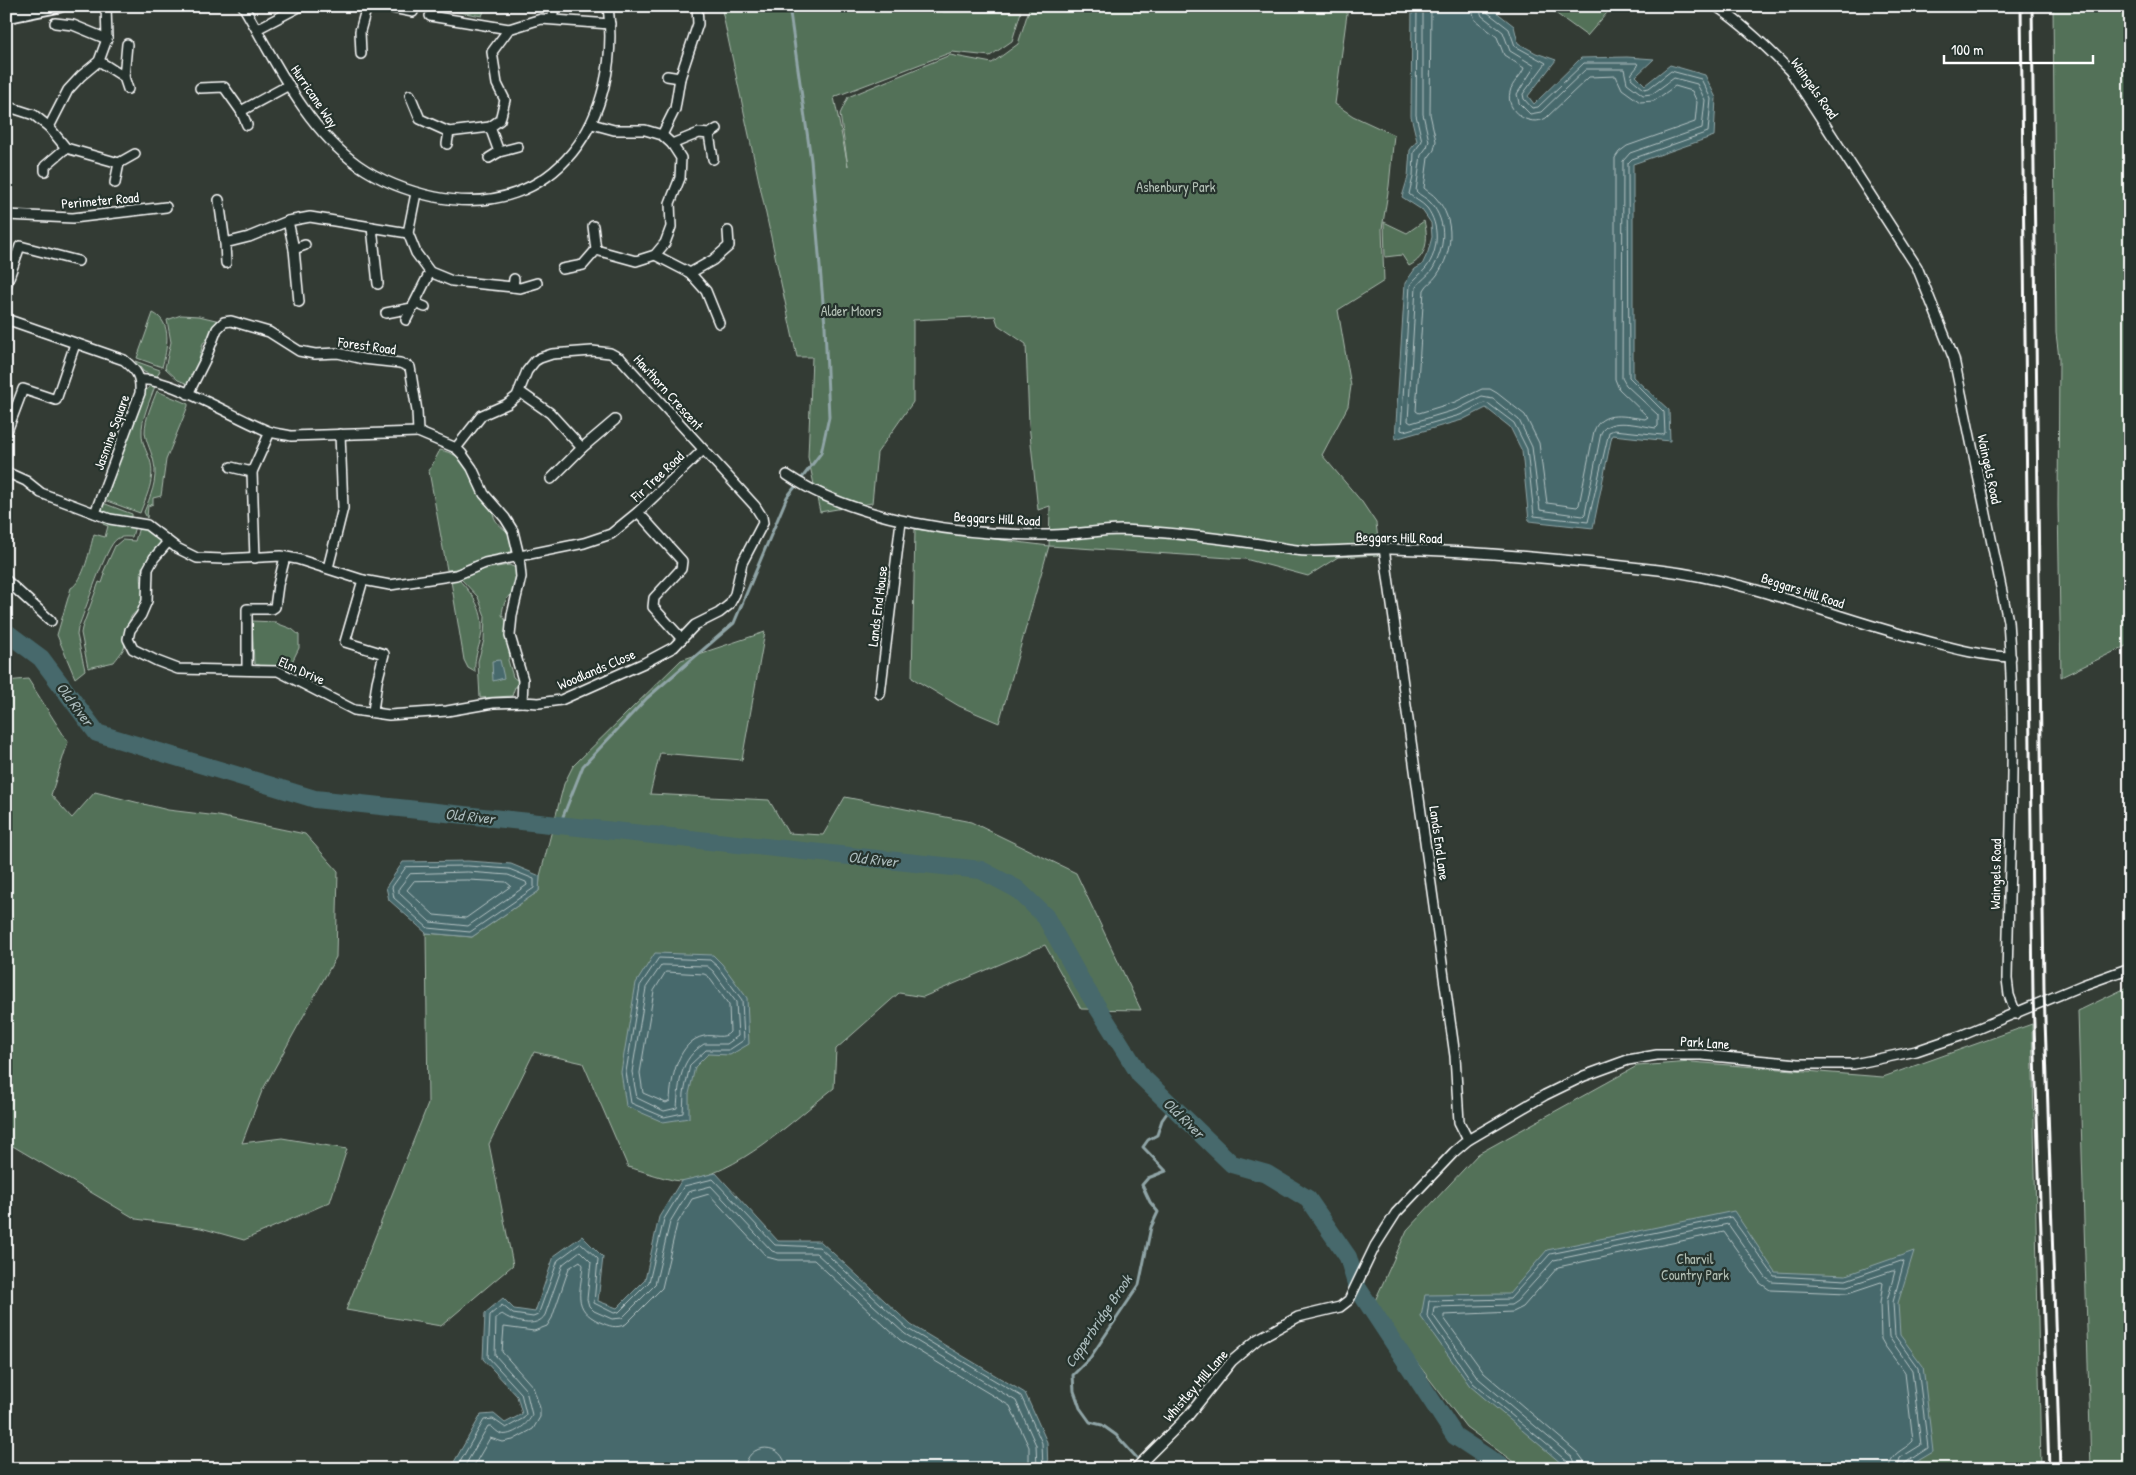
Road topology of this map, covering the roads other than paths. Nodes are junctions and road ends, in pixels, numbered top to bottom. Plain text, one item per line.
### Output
1 (60, 6) edge
2 (106, 6) edge
3 (244, 6) edge
4 (300, 6) edge
5 (367, 6) edge
6 (382, 6) edge
7 (553, 6) edge
8 (608, 6) edge
9 (697, 6) edge
10 (1716, 6) edge
11 (413, 12) dead end
12 (430, 16) dead end
13 (6, 17) edge
14 (553, 19) junction
15 (55, 23) dead end
16 (610, 24) junction
17 (257, 29) junction
18 (509, 29) junction
19 (107, 39) junction
20 (127, 44) dead end
21 (361, 54) dead end
22 (99, 61) junction
23 (667, 76) dead end
24 (124, 77) junction
25 (680, 78) junction
26 (289, 85) junction
27 (200, 88) dead end
28 (128, 89) dead end
29 (410, 94) dead end
30 (6, 106) edge
31 (241, 111) junction
32 (592, 124) junction
33 (247, 125) dead end
34 (49, 127) junction
35 (490, 127) junction
36 (717, 129) dead end
37 (449, 132) junction
38 (662, 134) junction
39 (709, 134) junction
40 (447, 144) dead end
41 (672, 144) junction
42 (518, 147) dead end
43 (66, 148) junction
44 (499, 152) junction
45 (135, 154) dead end
46 (489, 158) dead end
47 (713, 159) dead end
48 (119, 163) junction
49 (44, 171) dead end
50 (115, 183) dead end
51 (416, 193) junction
52 (219, 200) dead end
53 (166, 207) dead end
54 (6, 215) edge
55 (288, 221) junction
56 (593, 226) dead end
57 (372, 227) junction
58 (728, 231) dead end
59 (408, 233) junction
60 (225, 243) junction
61 (305, 245) dead end
62 (294, 249) junction
63 (596, 250) junction
64 (655, 255) junction
65 (78, 261) dead end
66 (226, 263) dead end
67 (562, 269) dead end
68 (430, 272) junction
69 (690, 273) junction
70 (537, 283) dead end
71 (378, 284) dead end
72 (492, 285) junction
73 (6, 286) edge
74 (487, 295) dead end
75 (299, 302) dead end
76 (413, 306) junction
77 (425, 307) dead end
78 (386, 313) dead end
79 (6, 319) edge
80 (406, 320) dead end
81 (719, 323) dead end
82 (75, 344) junction
83 (140, 380) junction
84 (520, 392) junction
85 (188, 394) junction
86 (614, 420) dead end
87 (270, 432) junction
88 (418, 432) junction
89 (6, 434) edge
90 (340, 434) junction
91 (456, 448) junction
92 (582, 448) junction
93 (703, 450) junction
94 (231, 467) dead end
95 (6, 472) edge
96 (252, 472) junction
97 (787, 475) dead end
98 (551, 479) dead end
99 (638, 512) junction
100 (95, 513) junction
101 (901, 521) junction
102 (168, 542) junction
103 (1384, 548) junction
104 (519, 556) junction
105 (286, 557) junction
106 (255, 558) junction
107 (328, 568) junction
108 (6, 580) edge
109 (363, 580) junction
110 (50, 621) dead end
111 (682, 638) junction
112 (2011, 657) junction
113 (247, 670) junction
114 (880, 694) dead end
115 (522, 702) junction
116 (373, 711) junction
117 (2130, 968) edge
118 (2016, 1014) junction
119 (1468, 1140) junction
120 (1357, 1287) joint
121 (1136, 1468) edge

1 - 13 street
2 - 19 street
3 - 17 street, Hurricane Way
4 - 17 street
5 - 21 street
6 - 11 street
7 - 14 street
8 - 16 street, Hurricane Way
9 - 25 street
10 - 112 street, Waingels Road
12 - 18 street
14 - 16 street
14 - 18 street
15 - 19 street
16 - 32 street, Hurricane Way
17 - 26 street, Hurricane Way
18 - 35 street
19 - 22 street
20 - 24 street
22 - 24 street
22 - 34 street
23 - 25 street
24 - 28 street
25 - 38 street
26 - 31 street
26 - 51 street, Hurricane Way
27 - 31 street
29 - 37 street
30 - 34 street
31 - 33 street
32 - 38 street
32 - 51 street, Hurricane Way
34 - 43 street
35 - 37 street
35 - 44 street
36 - 39 street
37 - 40 street
38 - 41 street
39 - 41 street
39 - 47 street
41 - 64 street
42 - 44 street
43 - 48 street
43 - 49 street
44 - 46 street
45 - 48 street
48 - 50 street
51 - 59 street
52 - 60 street
53 - 54 street, Perimeter Road
55 - 57 street
55 - 60 street
55 - 62 street
56 - 63 street
57 - 59 street
57 - 71 street
58 - 69 street
59 - 68 street
60 - 66 street
61 - 62 street
62 - 75 street
63 - 64 street
63 - 67 street
64 - 69 street
65 - 73 street
68 - 72 street
68 - 76 street
69 - 81 street
70 - 72 street
72 - 74 street
76 - 77 street
76 - 78 street
76 - 80 street
79 - 82 street, Jasmine Square
82 - 83 street, Jasmine Square
82 - 89 street
83 - 85 street
83 - 100 street, Jasmine Square
84 - 91 street
84 - 92 street
84 - 93 street, Hawthorn Crescent
85 - 87 street
85 - 88 street, Forest Road
86 - 92 street
87 - 90 street
87 - 96 street
88 - 90 street
88 - 91 street
90 - 107 street
91 - 104 street
92 - 98 street
93 - 99 street, Fir Tree Road
93 - 111 street, Fir Tree Road
94 - 96 street
95 - 100 street
96 - 106 street
97 - 101 street, Beggars Hill Road
99 - 104 street, Fir Tree Road
99 - 111 street
100 - 102 street
101 - 103 street, Beggars Hill Road
101 - 114 street, Lands End House
102 - 106 street
102 - 113 street, Elm Drive
103 - 112 street, Beggars Hill Road
103 - 119 street, Lands End Lane
104 - 109 street, Fir Tree Road
104 - 115 street
105 - 106 street
105 - 107 street
105 - 113 street
107 - 109 street
108 - 110 street
109 - 116 street
111 - 115 street, Woodlands Close
112 - 118 street, Waingels Road
113 - 116 street, Elm Drive
115 - 116 street, Elm Drive
117 - 118 street, Park Lane
118 - 119 street, Park Lane
119 - 120 street, Park Lane
120 - 121 street, Whistley Mill Lane

